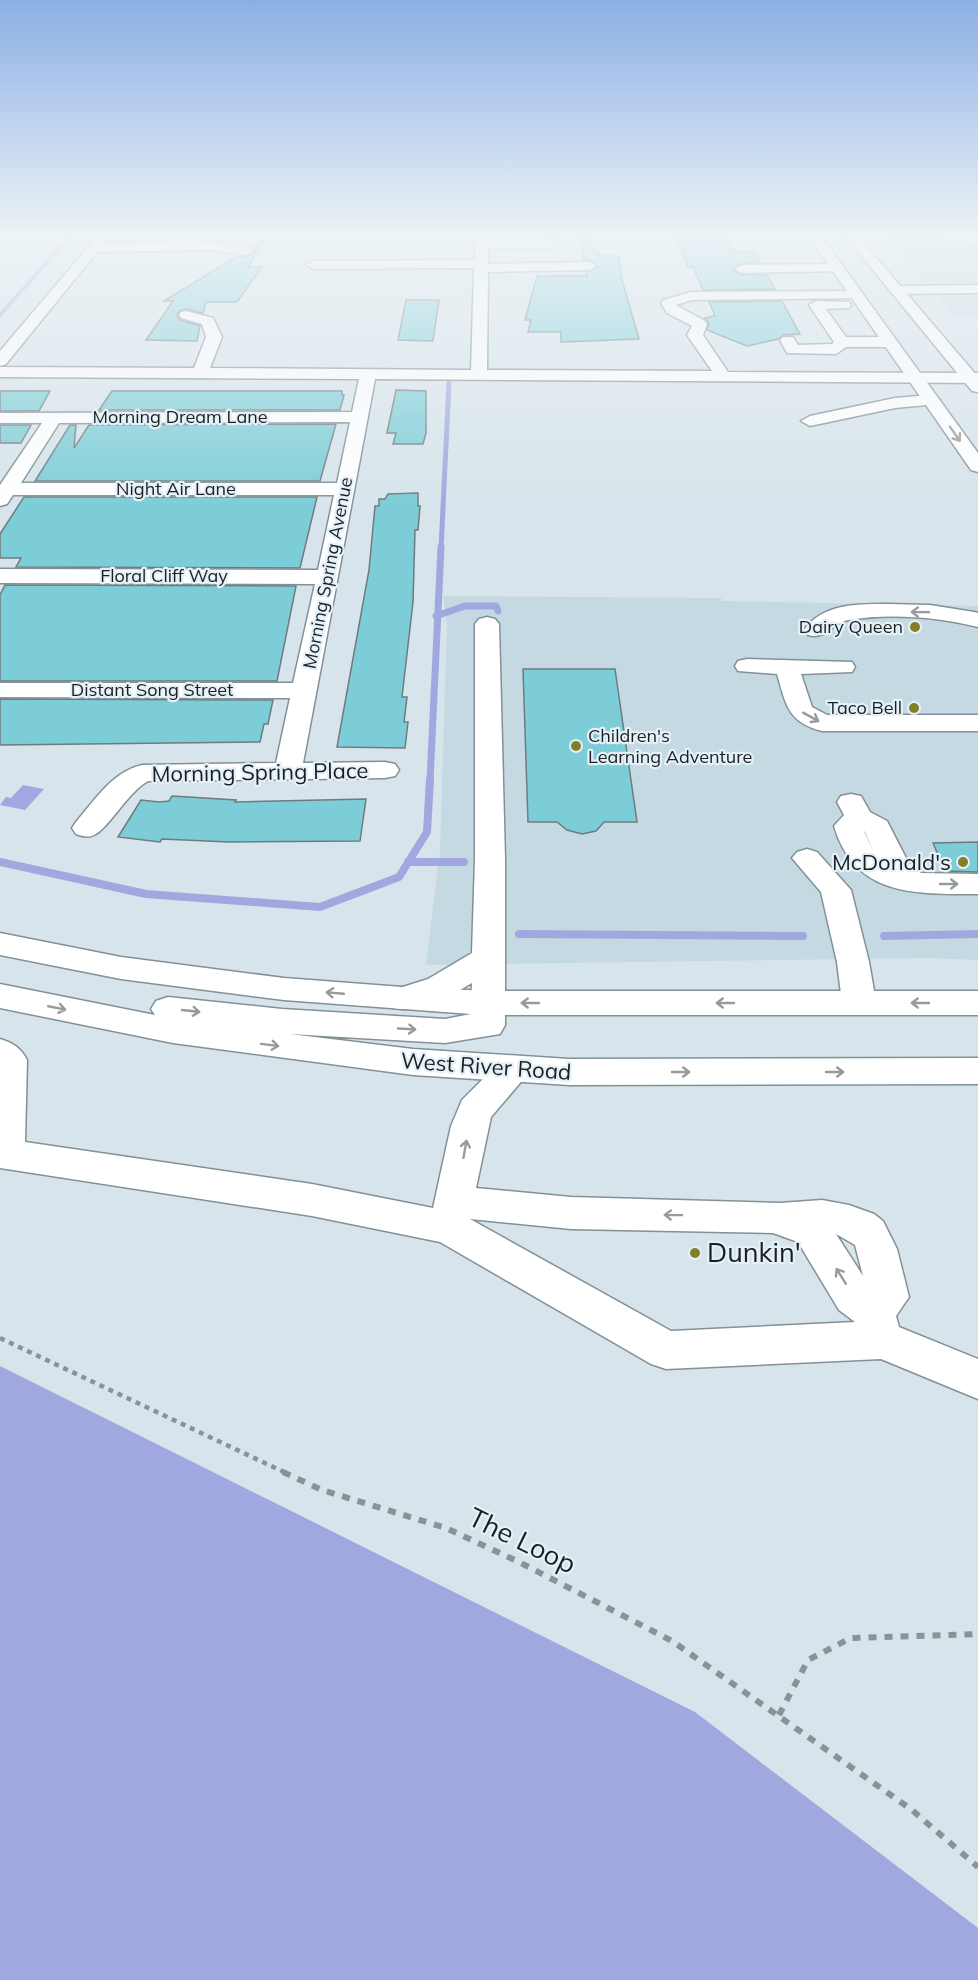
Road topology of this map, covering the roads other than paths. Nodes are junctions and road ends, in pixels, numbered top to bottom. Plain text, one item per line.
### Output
1 (30, 324) edge
2 (209, 324) edge
3 (480, 324) edge
4 (700, 324) edge
5 (827, 324) edge
6 (877, 324) edge
7 (925, 324) edge
8 (788, 340) dead end
9 (890, 342) junction
10 (839, 346) junction
11 (0, 361) edge
12 (0, 372) edge
13 (200, 374) junction
14 (368, 375) junction
15 (479, 375) junction
16 (723, 376) junction
17 (849, 377) junction
18 (916, 377) junction
19 (975, 381) edge
20 (931, 400) junction
21 (359, 417) junction
22 (0, 418) edge
23 (54, 418) junction
24 (810, 421) dead end
25 (978, 466) edge
26 (345, 489) junction
27 (4, 494) edge
28 (0, 576) edge
29 (327, 577) junction
30 (978, 620) edge
31 (487, 624) dead end
32 (816, 630) dead end
33 (747, 666) dead end
34 (787, 667) junction
35 (843, 667) dead end
36 (0, 690) edge
37 (304, 691) junction
38 (978, 723) edge
39 (385, 770) dead end
40 (288, 771) junction
41 (855, 810) dead end
42 (86, 828) dead end
43 (807, 858) dead end
44 (978, 884) edge
45 (0, 944) edge
46 (488, 958) junction
47 (0, 996) edge
48 (402, 999) junction
49 (859, 1002) junction
50 (488, 1003) junction
51 (978, 1003) edge
52 (92, 1015) junction
53 (0, 1052) edge
54 (514, 1069) junction
55 (978, 1071) edge
56 (3, 1154) edge
57 (452, 1215) junction
58 (878, 1326) junction
59 (978, 1379) edge

1 - 11 street
2 - 13 street
3 - 15 street
4 - 16 street
5 - 10 street
6 - 9 street
7 - 19 street
8 - 10 street
9 - 10 street
9 - 18 street
10 - 17 street
12 - 13 street
13 - 14 street
14 - 15 street
14 - 21 street, Morning Spring Avenue
15 - 16 street
16 - 17 street
17 - 18 street
18 - 19 street
18 - 20 street
20 - 24 street
20 -> 25 street
21 - 23 street, Morning Dream Lane
21 - 26 street, Morning Spring Avenue
22 - 23 street, Morning Dream Lane
23 - 27 street
26 - 27 street, Night Air Lane
26 - 29 street, Morning Spring Avenue
28 - 29 street, Floral Cliff Way
29 - 37 street, Morning Spring Avenue
30 -> 32 street
31 - 46 street
33 - 34 street
34 - 35 street
34 -> 38 street
36 - 37 street, Distant Song Street
37 - 40 street, Morning Spring Avenue
39 - 40 street, Morning Spring Place
40 - 42 street, Morning Spring Place
41 -> 44 street
43 - 49 street
48 -> 45 street
46 - 48 street
46 - 50 street
47 -> 52 street, West River Road
48 - 50 street
49 -> 50 street
51 -> 49 street
52 -> 50 street
52 -> 54 street, West River Road
53 - 56 street
54 -> 55 street, West River Road
57 -> 54 street
56 - 57 street
57 - 58 street
58 -> 57 street
58 - 59 street

